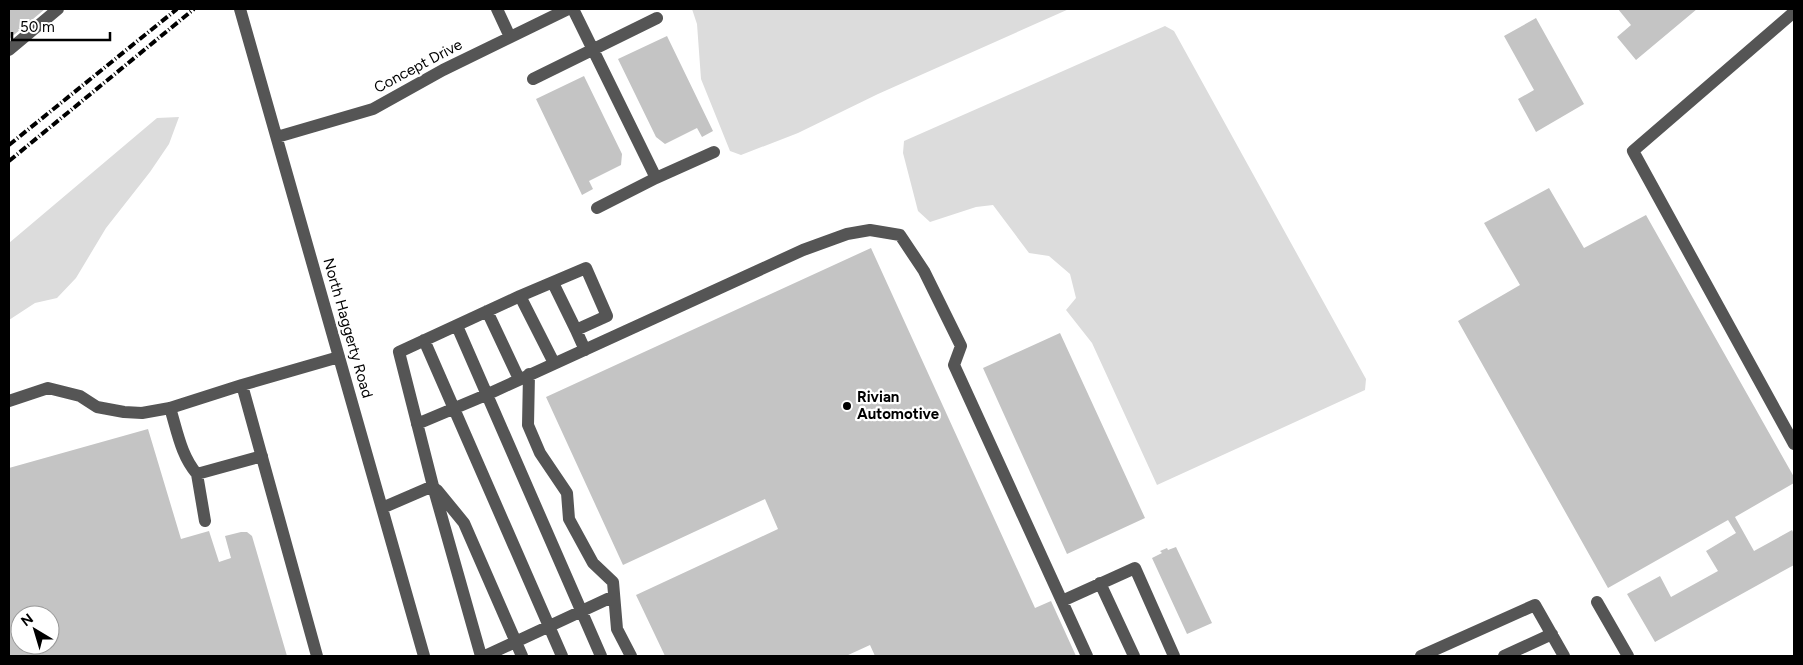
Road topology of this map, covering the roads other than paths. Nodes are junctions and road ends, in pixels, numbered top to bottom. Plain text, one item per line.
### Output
1 (58, 9) edge
2 (240, 9) edge
3 (498, 9) edge
4 (568, 9) edge
5 (574, 9) edge
6 (1794, 12) edge
7 (657, 18) dead end
8 (510, 37) junction
9 (592, 49) junction
10 (9, 50) edge
11 (533, 79) dead end
12 (277, 137) junction
13 (714, 152) dead end
14 (656, 178) junction
15 (597, 208) dead end
16 (553, 283) junction
17 (520, 296) junction
18 (487, 311) junction
19 (456, 326) junction
20 (576, 330) junction
21 (424, 340) junction
22 (585, 350) junction
23 (339, 358) junction
24 (554, 363) junction
25 (524, 377) junction
26 (242, 385) junction
27 (486, 395) junction
28 (9, 401) edge
29 (170, 408) junction
30 (453, 410) junction
31 (417, 424) junction
32 (1794, 444) edge
33 (262, 456) junction
34 (197, 474) junction
35 (433, 486) junction
36 (382, 508) junction
37 (205, 521) dead end
38 (1100, 584) junction
39 (614, 596) junction
40 (1062, 601) junction
41 (1598, 602) dead end
42 (581, 612) junction
43 (548, 627) junction
44 (1552, 634) junction
45 (516, 642) junction
46 (317, 656) edge
47 (424, 656) edge
48 (480, 656) edge
49 (485, 656) edge
50 (522, 656) edge
51 (562, 656) edge
52 (601, 656) edge
53 (631, 656) edge
54 (1088, 656) edge
55 (1134, 656) edge
56 (1174, 656) edge
57 (1421, 656) edge
58 (1504, 656) edge
59 (1564, 656) edge
60 (1628, 656) edge

1 - 10 street
2 - 12 street, North Haggerty Road
3 - 8 street
4 - 8 street, Concept Drive
5 - 9 street
6 - 32 street
7 - 9 street
8 - 12 street, Concept Drive
9 - 11 street
9 - 14 street
12 - 23 street, North Haggerty Road
13 - 14 street
14 - 15 street
16 - 17 street
16 - 20 street
16 - 20 street
17 - 18 street
17 - 24 street
18 - 19 street
18 - 25 street
19 - 21 street
19 - 27 street
20 - 22 street
21 - 30 street
21 - 31 street
22 - 24 street
22 - 40 street
23 - 26 street
23 - 36 street, North Haggerty Road
24 - 25 street
25 - 27 street
25 - 39 street
26 - 29 street
26 - 33 street
27 - 30 street
27 - 42 street
28 - 29 street
29 - 34 street
30 - 31 street
30 - 43 street
31 - 35 street
33 - 34 street
33 - 46 street
34 - 37 street
35 - 36 street
35 - 45 street
35 - 48 street
36 - 47 street, North Haggerty Road
38 - 40 street
38 - 55 street
38 - 56 street
39 - 42 street
39 - 53 street
40 - 54 street
41 - 60 street
42 - 43 street
42 - 52 street
43 - 45 street
43 - 51 street
44 - 57 street
44 - 58 street
44 - 59 street
45 - 49 street
45 - 50 street

